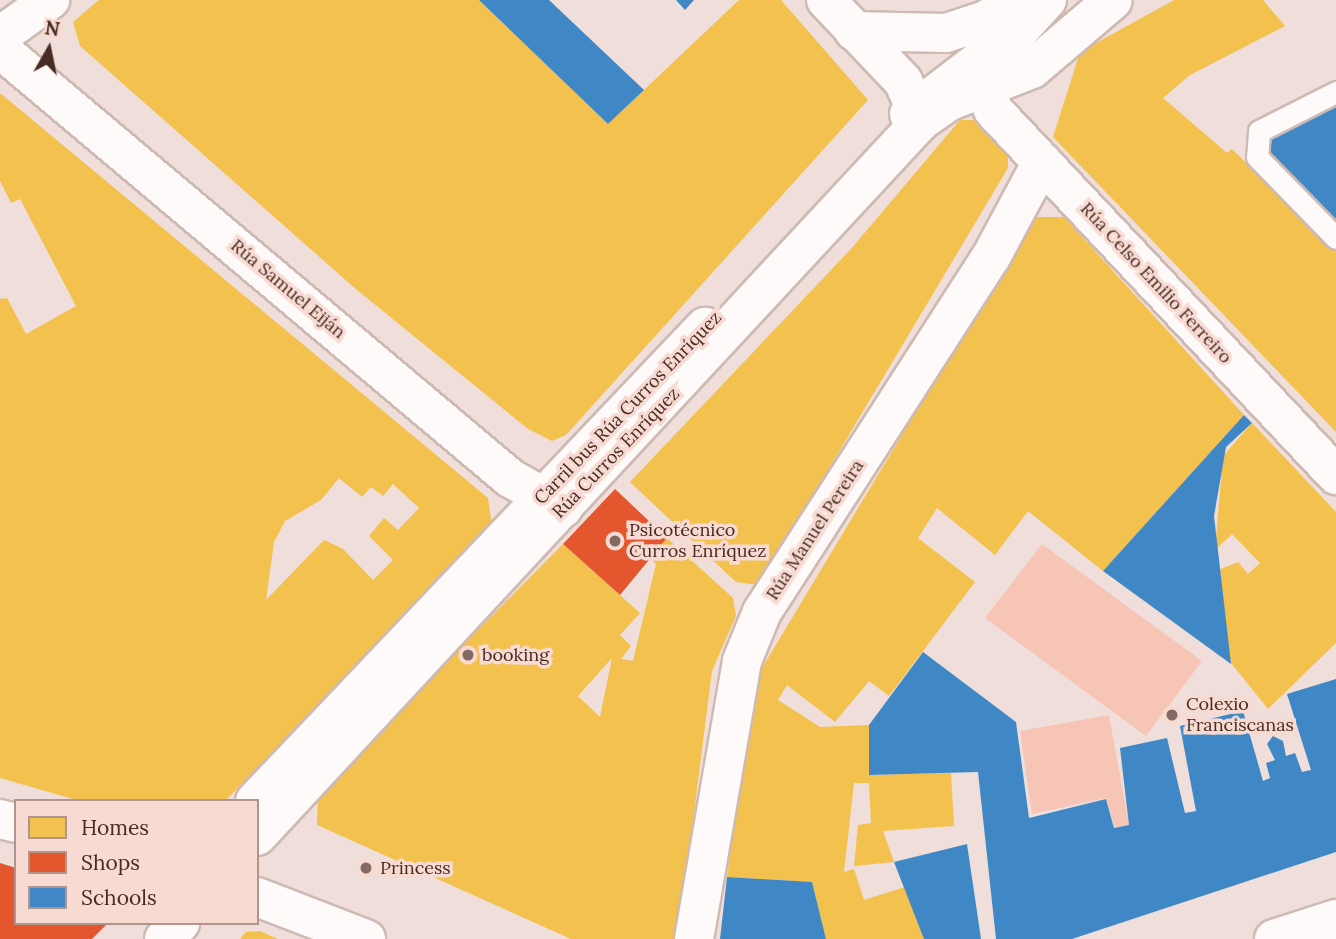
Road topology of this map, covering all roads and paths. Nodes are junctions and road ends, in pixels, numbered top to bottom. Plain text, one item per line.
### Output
1 (826, 0) edge
2 (1047, 0) edge
3 (1113, 0) edge
4 (1017, 16) edge
5 (854, 31) junction
6 (18, 33) edge
7 (986, 87) junction
8 (1336, 92) edge
9 (917, 115) junction
10 (1042, 162) junction
11 (1336, 238) edge
12 (1336, 475) edge
13 (553, 502) junction
14 (257, 799) edge
15 (259, 834) edge
16 (259, 898) edge
17 (1336, 919) edge
18 (178, 925) edge
19 (164, 939) edge
20 (366, 939) edge
21 (694, 939) edge
22 (1274, 939) edge

1 - 5 street
2 - 4 street
3 - 7 street, Rúa Curros Enríquez
4 - 5 street
4 - 7 street
4 - 9 street
5 - 9 street
6 - 13 street, Rúa Samuel Eiján
7 - 9 street, Rúa Curros Enríquez
7 - 10 street, Rúa Celso Emilio Ferreiro
8 - 11 lane
9 - 13 street, Rúa Curros Enríquez
10 - 12 street, Rúa Celso Emilio Ferreiro
10 - 21 street, Rúa Manuel Pereira
13 - 14 street, Carril bus Rúa Curros Enríquez
13 - 15 street, Rúa Curros Enríquez
16 - 20 street
17 - 22 street
18 - 19 street

